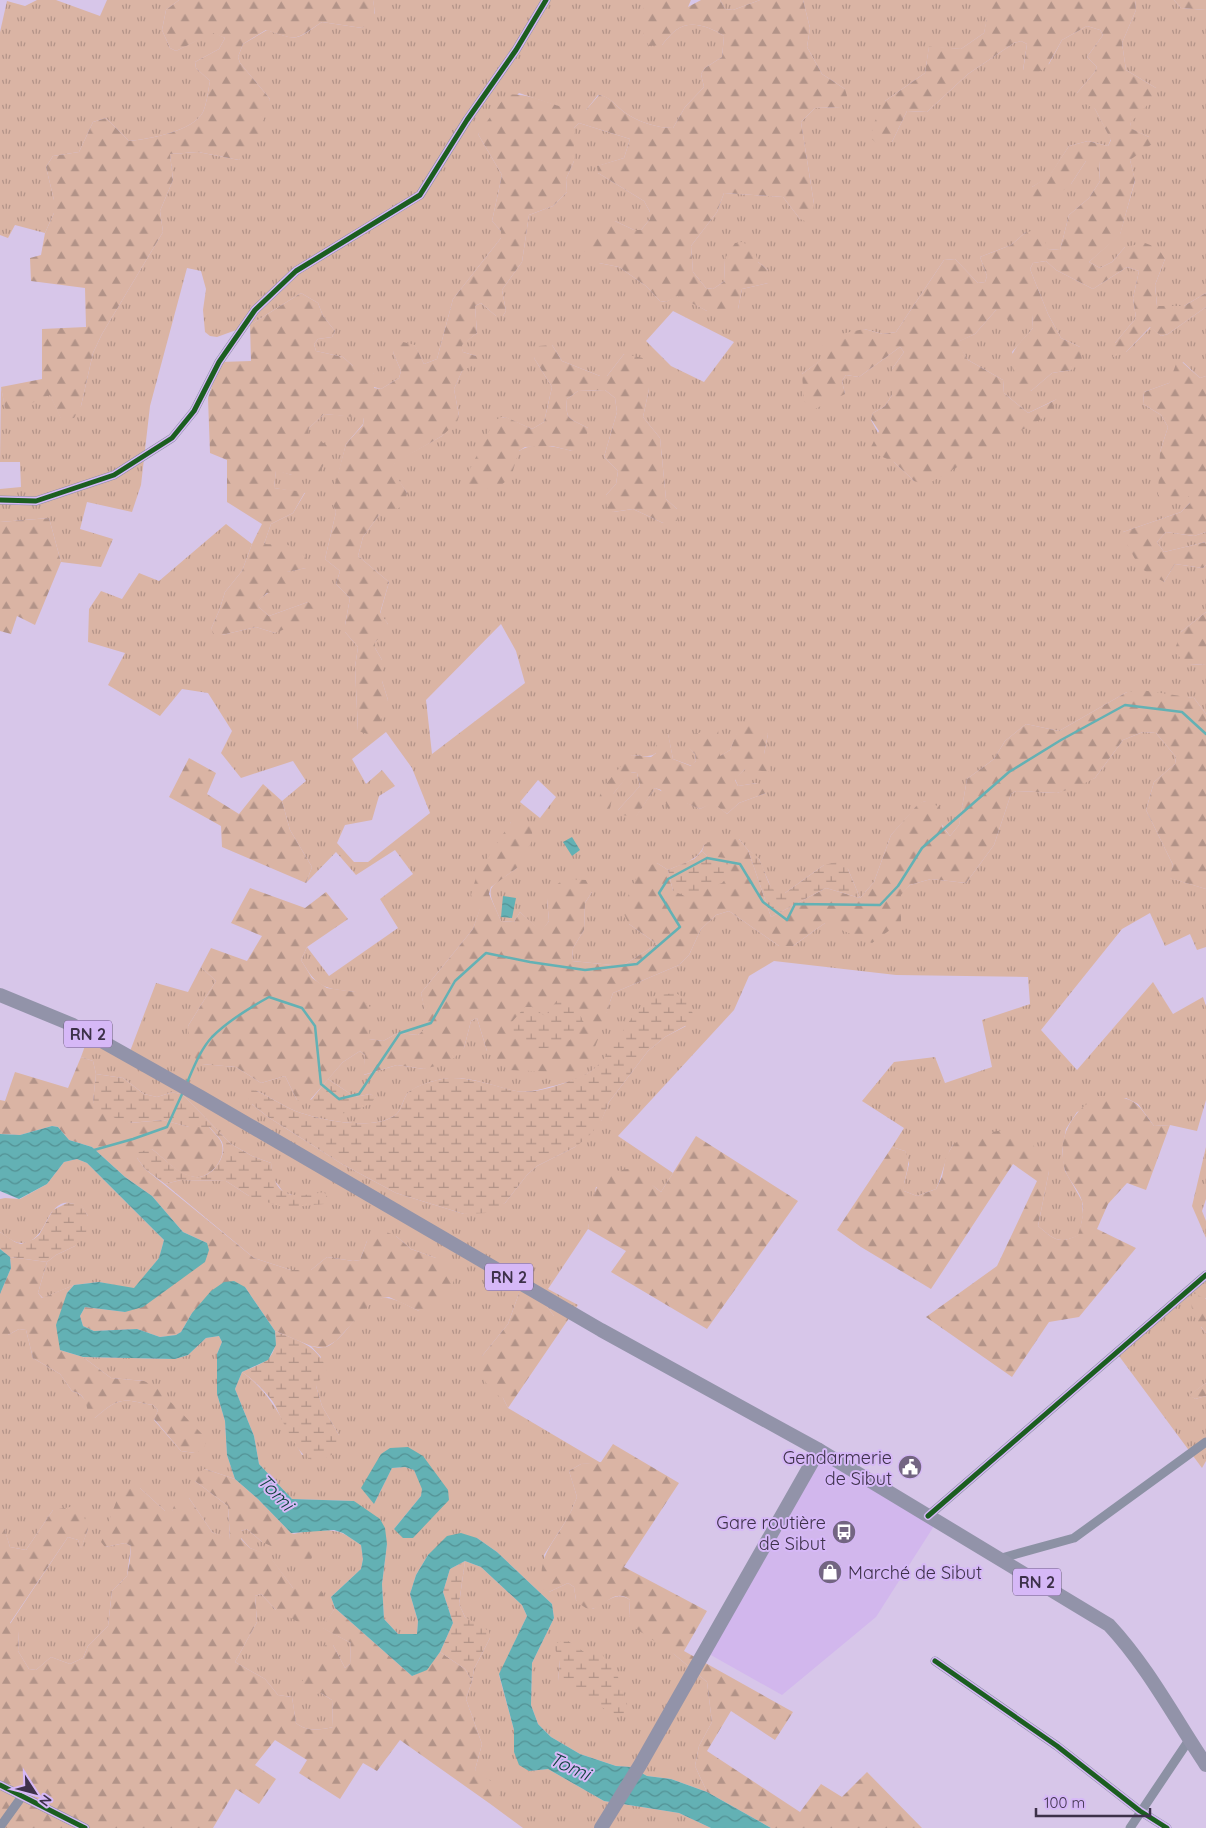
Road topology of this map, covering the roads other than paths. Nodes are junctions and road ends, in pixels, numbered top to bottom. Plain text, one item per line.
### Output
1 (546, 0) edge
2 (0, 500) edge
3 (0, 995) edge
4 (1206, 1275) edge
5 (1206, 1442) edge
6 (820, 1450) junction
7 (928, 1516) junction
8 (998, 1559) junction
9 (935, 1661) dead end
10 (1189, 1740) junction
11 (1206, 1765) edge
12 (0, 1785) edge
13 (23, 1795) junction
14 (1140, 1811) junction
15 (0, 1828) edge
16 (85, 1828) edge
17 (600, 1828) edge
18 (1130, 1828) edge
19 (1167, 1828) edge

1 - 2 street
3 - 6 main road, RN 2
4 - 7 street
5 - 8 street
6 - 7 main road, RN 2
6 - 17 main road
7 - 8 main road, RN 2
8 - 10 main road, RN 2
9 - 14 street
10 - 11 main road, RN 2
10 - 14 street
12 - 13 street
13 - 15 street
13 - 16 street
14 - 18 street
14 - 19 street

